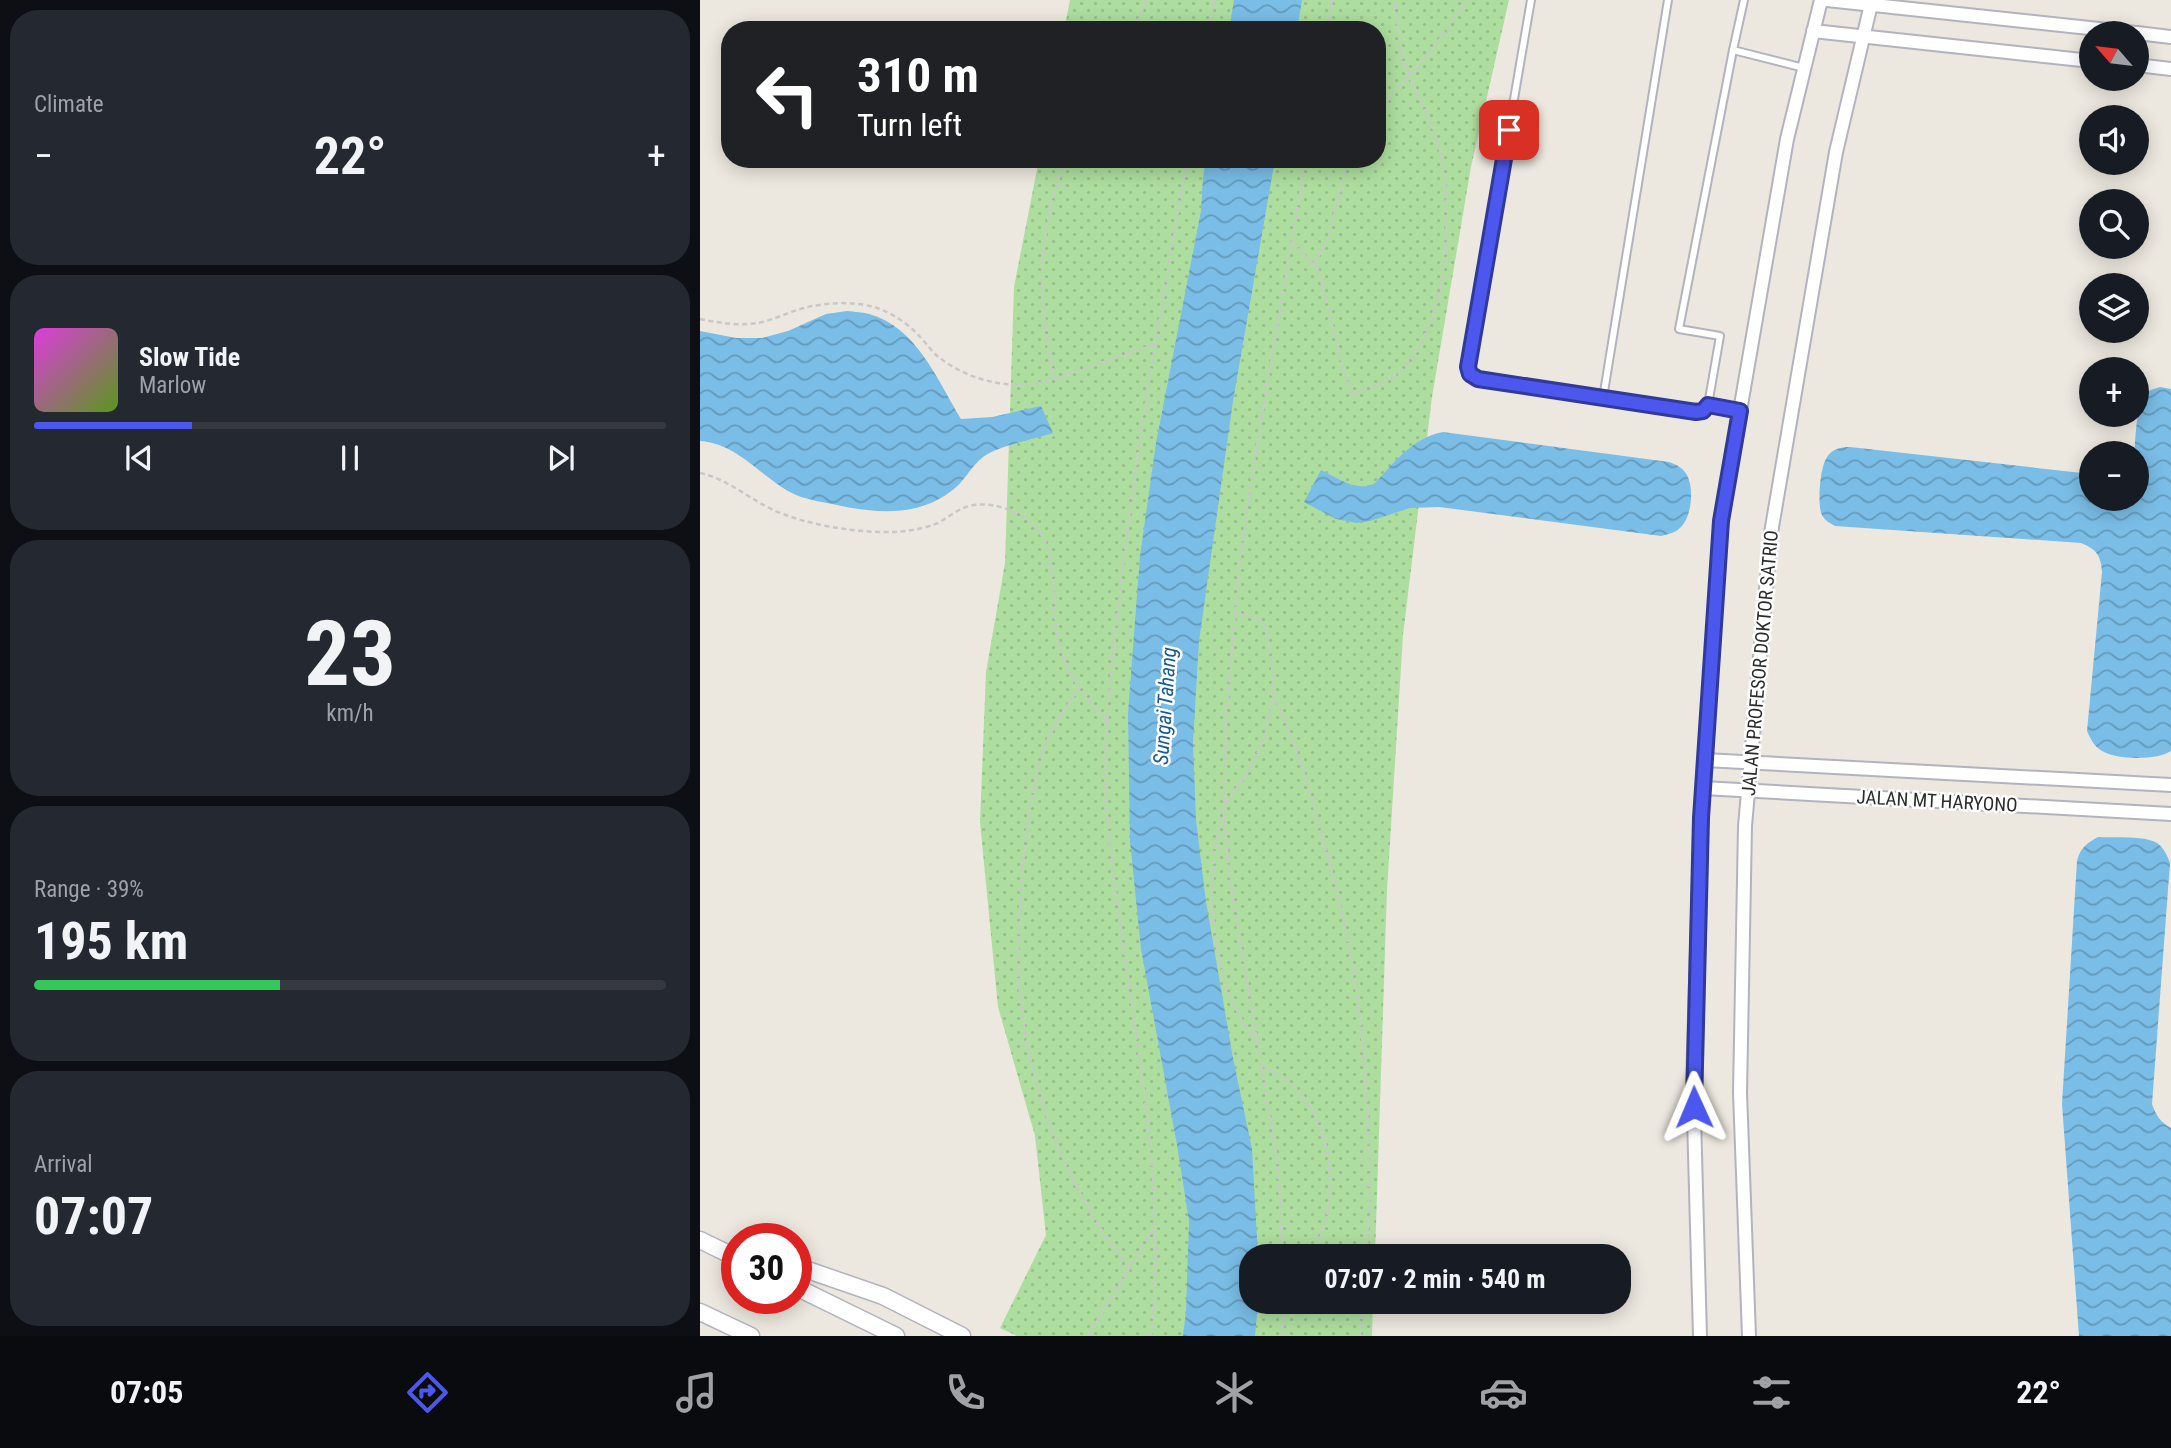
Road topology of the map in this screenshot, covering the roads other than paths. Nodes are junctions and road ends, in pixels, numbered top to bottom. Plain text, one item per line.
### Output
1 (1531, 0) edge
2 (1668, 0) edge
3 (1744, 0) edge
4 (1824, 0) edge
5 (1871, 2) edge
6 (2079, 26) edge
7 (1813, 31) junction
8 (2149, 34) edge
9 (1863, 37) junction
10 (2171, 37) edge
11 (1733, 50) junction
12 (2079, 60) edge
13 (2149, 66) edge
14 (1804, 68) junction
15 (2171, 69) edge
16 (1603, 398) junction
17 (1708, 405) junction
18 (1740, 411) junction
19 (1705, 760) junction
20 (1751, 762) junction
21 (2171, 785) edge
22 (1703, 788) junction
23 (1748, 790) junction
24 (2171, 814) edge
25 (700, 1240) edge
26 (721, 1246) edge
27 (721, 1250) edge
28 (812, 1272) edge
29 (812, 1295) edge
30 (700, 1311) edge
31 (700, 1317) edge
32 (729, 1336) edge
33 (751, 1336) edge
34 (896, 1336) edge
35 (962, 1336) edge
36 (1700, 1336) edge
37 (1749, 1336) edge

1 - 16 lane
2 - 16 lane
3 - 11 lane
4 - 5 street
4 - 7 street
5 - 6 street
5 - 9 street, JALAN PROFESOR DOKTOR SATRIO
7 - 9 street
7 - 14 street
8 - 10 street
9 - 12 street
9 - 20 street, JALAN PROFESOR DOKTOR SATRIO
11 - 14 lane
11 - 17 lane
13 - 15 street
14 - 18 street
16 - 17 lane
17 - 18 lane
18 - 19 street
19 - 20 street, JALAN MT HARYONO
19 - 22 street
20 - 21 street, JALAN MT HARYONO
20 - 23 street, JALAN PROFESOR DOKTOR SATRIO
22 - 23 street, JALAN MT HARYONO
22 - 36 street
23 - 24 street, JALAN MT HARYONO
23 - 37 street, JALAN PROFESOR DOKTOR SATRIO
25 - 26 street
25 - 27 street
28 - 35 street
29 - 34 street
30 - 33 street
31 - 32 street

